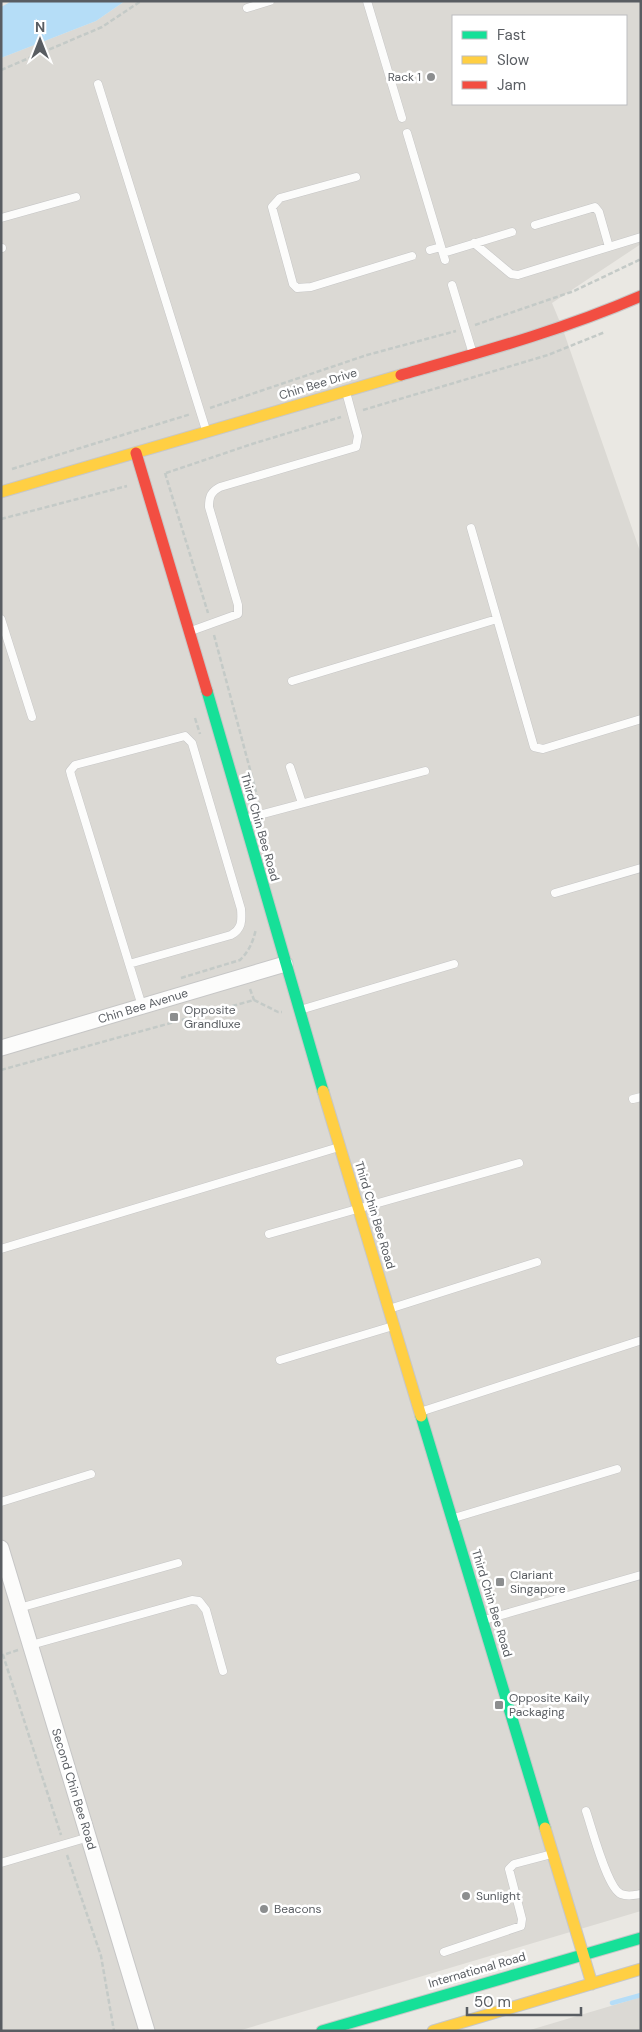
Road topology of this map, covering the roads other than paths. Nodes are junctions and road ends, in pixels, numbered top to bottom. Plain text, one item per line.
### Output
1 (270, 1) edge
2 (367, 1) edge
3 (247, 8) dead end
4 (98, 84) dead end
5 (402, 118) dead end
6 (407, 133) dead end
7 (356, 177) dead end
8 (76, 197) dead end
9 (1, 218) edge
10 (535, 225) dead end
11 (512, 232) dead end
12 (641, 237) edge
13 (474, 243) junction
14 (609, 247) junction
15 (430, 250) dead end
16 (443, 253) junction
17 (412, 256) dead end
18 (452, 285) dead end
19 (641, 296) edge
20 (474, 356) junction
21 (346, 390) junction
22 (206, 431) junction
23 (136, 454) junction
24 (1, 492) edge
25 (471, 528) dead end
26 (1, 619) edge
27 (497, 619) junction
28 (190, 631) junction
29 (292, 681) dead end
30 (32, 718) dead end
31 (641, 719) edge
32 (290, 767) dead end
33 (425, 771) dead end
34 (302, 804) junction
35 (244, 819) junction
36 (641, 868) edge
37 (555, 893) dead end
38 (129, 964) junction
39 (285, 964) junction
40 (454, 964) dead end
41 (142, 1006) junction
42 (294, 1010) junction
43 (1, 1048) edge
44 (340, 1146) junction
45 (519, 1163) dead end
46 (359, 1209) junction
47 (269, 1234) dead end
48 (1, 1250) edge
49 (537, 1262) dead end
50 (389, 1309) junction
51 (394, 1325) junction
52 (638, 1341) dead end
53 (280, 1360) dead end
54 (420, 1412) junction
55 (617, 1470) dead end
56 (91, 1474) dead end
57 (1, 1502) edge
58 (452, 1519) junction
59 (1, 1548) edge
60 (178, 1563) dead end
61 (641, 1575) edge
62 (19, 1608) junction
63 (482, 1620) junction
64 (31, 1645) junction
65 (223, 1671) dead end
66 (586, 1811) dead end
67 (89, 1837) junction
68 (552, 1854) junction
69 (1, 1863) edge
70 (641, 1894) edge
71 (641, 1938) edge
72 (444, 1952) dead end
73 (582, 1955) junction
74 (641, 1969) edge
75 (592, 1984) junction
76 (147, 2031) edge
77 (322, 2031) edge
78 (433, 2031) edge

1 - 3 lane
2 - 5 lane
4 - 22 lane
6 - 16 lane
7 - 17 lane
8 - 9 lane
10 - 14 lane
11 - 13 lane
12 - 14 lane
13 - 14 lane
13 - 16 lane
15 - 16 lane
18 - 20 lane
19 - 20 street, Chin Bee Drive
20 - 21 street, Chin Bee Drive
21 - 22 street, Chin Bee Drive
21 - 28 lane
22 - 23 street, Chin Bee Drive
23 - 24 street, Chin Bee Drive
23 - 28 street, Third Chin Bee Road
25 - 27 lane
26 - 30 lane
27 - 29 lane
27 - 31 lane
28 - 35 street, Third Chin Bee Road
32 - 34 lane
33 - 34 lane
34 - 35 lane
35 - 39 street, Third Chin Bee Road
36 - 37 lane
38 - 38 lane
38 - 41 lane
39 - 41 street, Chin Bee Avenue
39 - 42 street, Third Chin Bee Road
40 - 42 lane
41 - 43 street, Chin Bee Avenue
42 - 44 street, Third Chin Bee Road
44 - 46 street, Third Chin Bee Road
44 - 48 lane
45 - 46 lane
46 - 47 lane
46 - 50 street, Third Chin Bee Road
49 - 50 lane
50 - 51 street, Third Chin Bee Road
51 - 53 lane
51 - 54 street, Third Chin Bee Road
52 - 54 lane
54 - 58 street, Third Chin Bee Road
55 - 58 lane
56 - 57 lane
58 - 63 street, Third Chin Bee Road
59 - 62 street, Second Chin Bee Road
60 - 62 lane
61 - 63 lane
62 - 64 street, Second Chin Bee Road
63 - 68 street, Third Chin Bee Road
64 - 65 lane
64 - 67 street, Second Chin Bee Road
66 - 70 lane
67 - 69 lane
67 - 76 street, Second Chin Bee Road
68 - 72 lane
68 - 73 street, Third Chin Bee Road
71 - 73 street, International Road
73 - 75 street, Third Chin Bee Road
73 - 77 street, International Road
74 - 75 street
75 - 78 street

